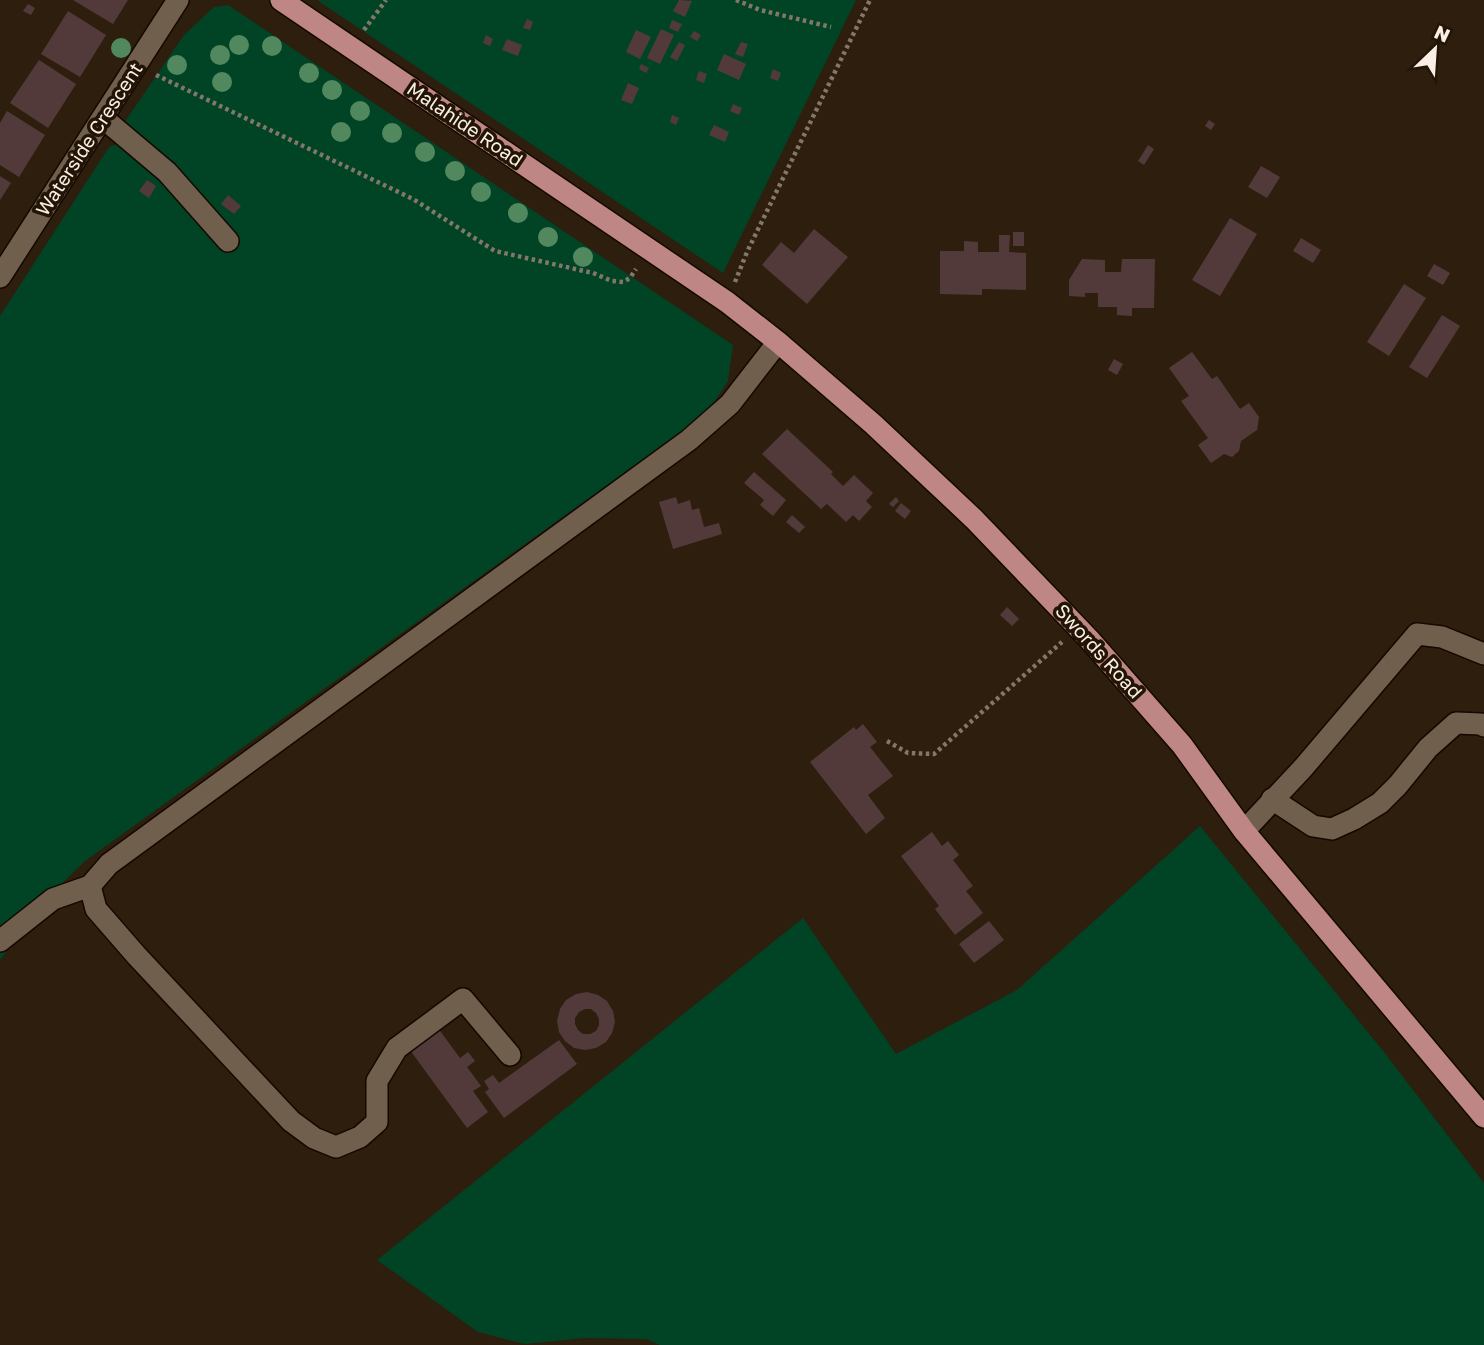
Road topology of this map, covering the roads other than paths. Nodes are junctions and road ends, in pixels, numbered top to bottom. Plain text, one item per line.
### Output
1 (178, 0) edge
2 (281, 0) edge
3 (103, 118) junction
4 (228, 241) dead end
5 (649, 249) joint
6 (0, 276) edge
7 (778, 342) junction
8 (1484, 654) edge
9 (1484, 726) edge
10 (1272, 799) junction
11 (1244, 831) junction
12 (90, 886) junction
13 (0, 941) edge
14 (510, 1055) dead end
15 (1484, 1117) edge

1 - 3 street, Waterside Crescent
2 - 5 main road, Malahide Road
3 - 4 street
3 - 6 street, Waterside Crescent
5 - 7 main road, Swords Road
7 - 11 main road, Swords Road
7 - 12 street
8 - 10 street
9 - 10 street
10 - 11 street
11 - 15 main road, Swords Road
12 - 13 street
12 - 14 street

